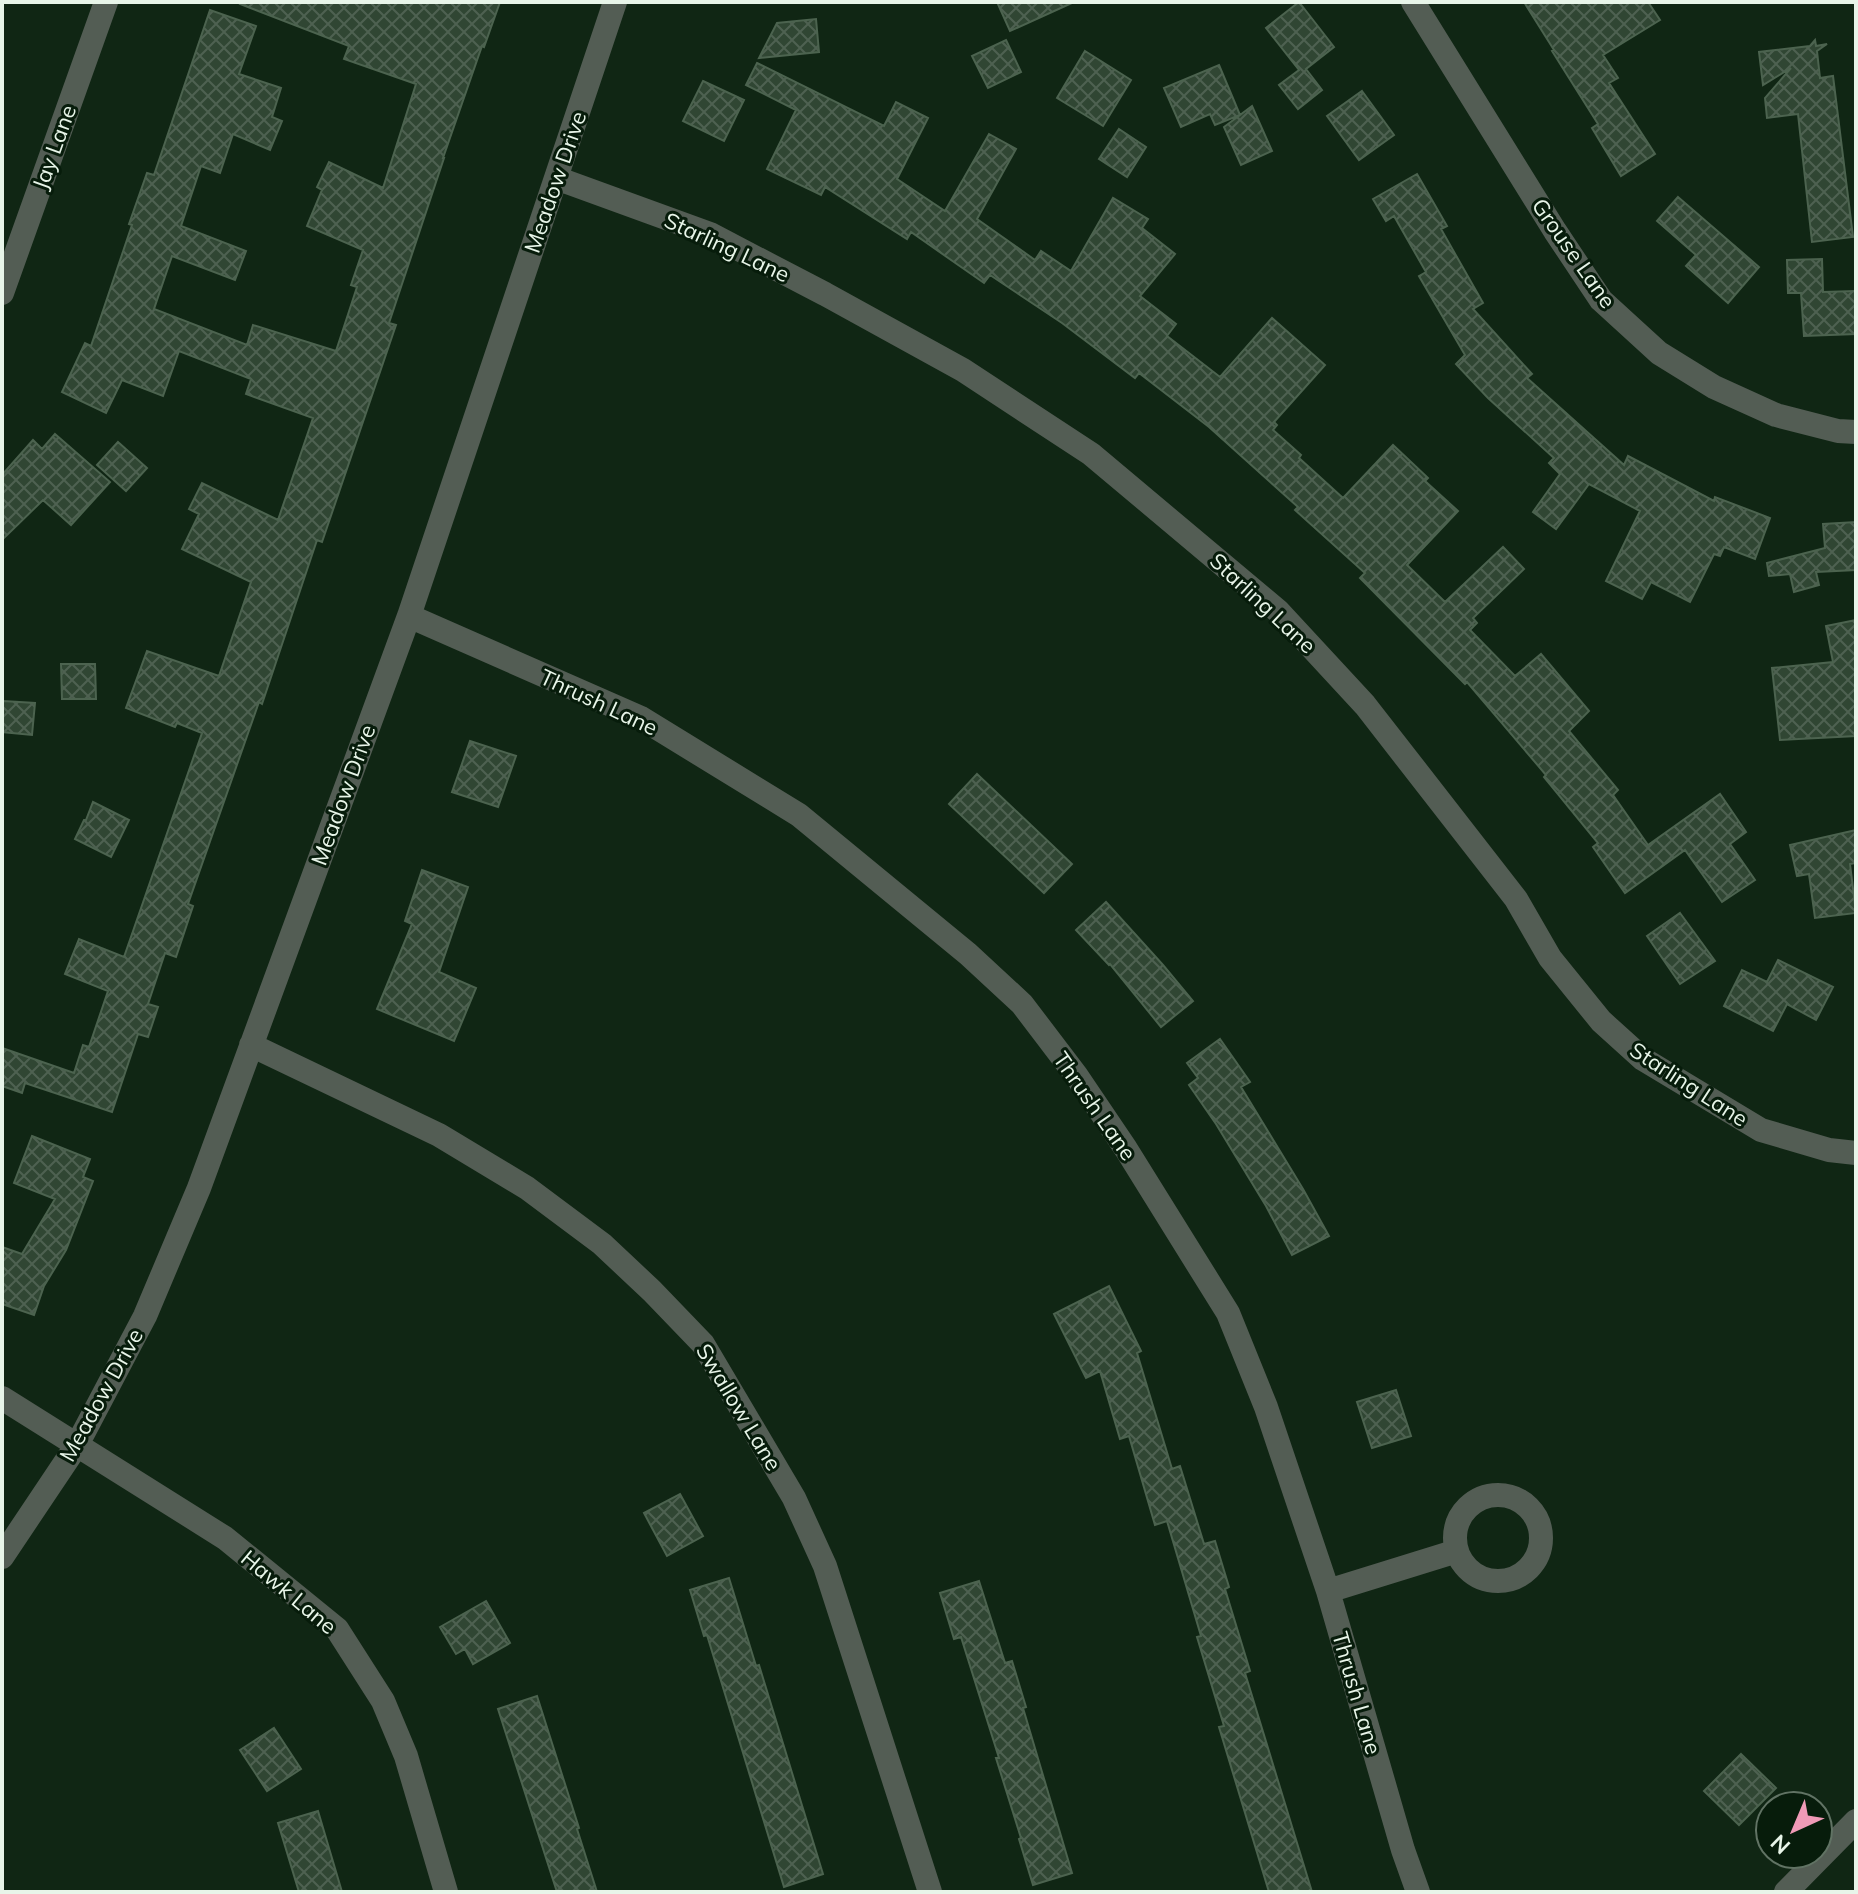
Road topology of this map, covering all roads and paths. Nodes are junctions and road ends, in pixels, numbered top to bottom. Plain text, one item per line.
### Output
1 (106, 2) edge
2 (615, 2) edge
3 (1413, 2) edge
4 (556, 178) junction
5 (2, 293) edge
6 (1856, 432) edge
7 (409, 616) junction
8 (251, 1045) junction
9 (1856, 1153) edge
10 (2, 1398) edge
11 (77, 1445) junction
12 (1457, 1551) dead end
13 (2, 1557) edge
14 (1328, 1591) junction
15 (1856, 1821) edge
16 (446, 1892) edge
17 (930, 1892) edge
18 (1418, 1892) edge
19 (1786, 1892) edge

1 - 5 street, Jay Lane
2 - 4 street, Meadow Drive
3 - 6 street, Grouse Lane
4 - 7 street, Meadow Drive
4 - 9 street, Starling Lane
7 - 8 street, Meadow Drive
7 - 14 street, Thrush Lane
8 - 11 street, Meadow Drive
8 - 17 street, Swallow Lane
10 - 11 street, Hawk Lane
11 - 13 street, Meadow Drive
11 - 16 street, Hawk Lane
12 - 14 street
14 - 18 street, Thrush Lane
15 - 19 street

